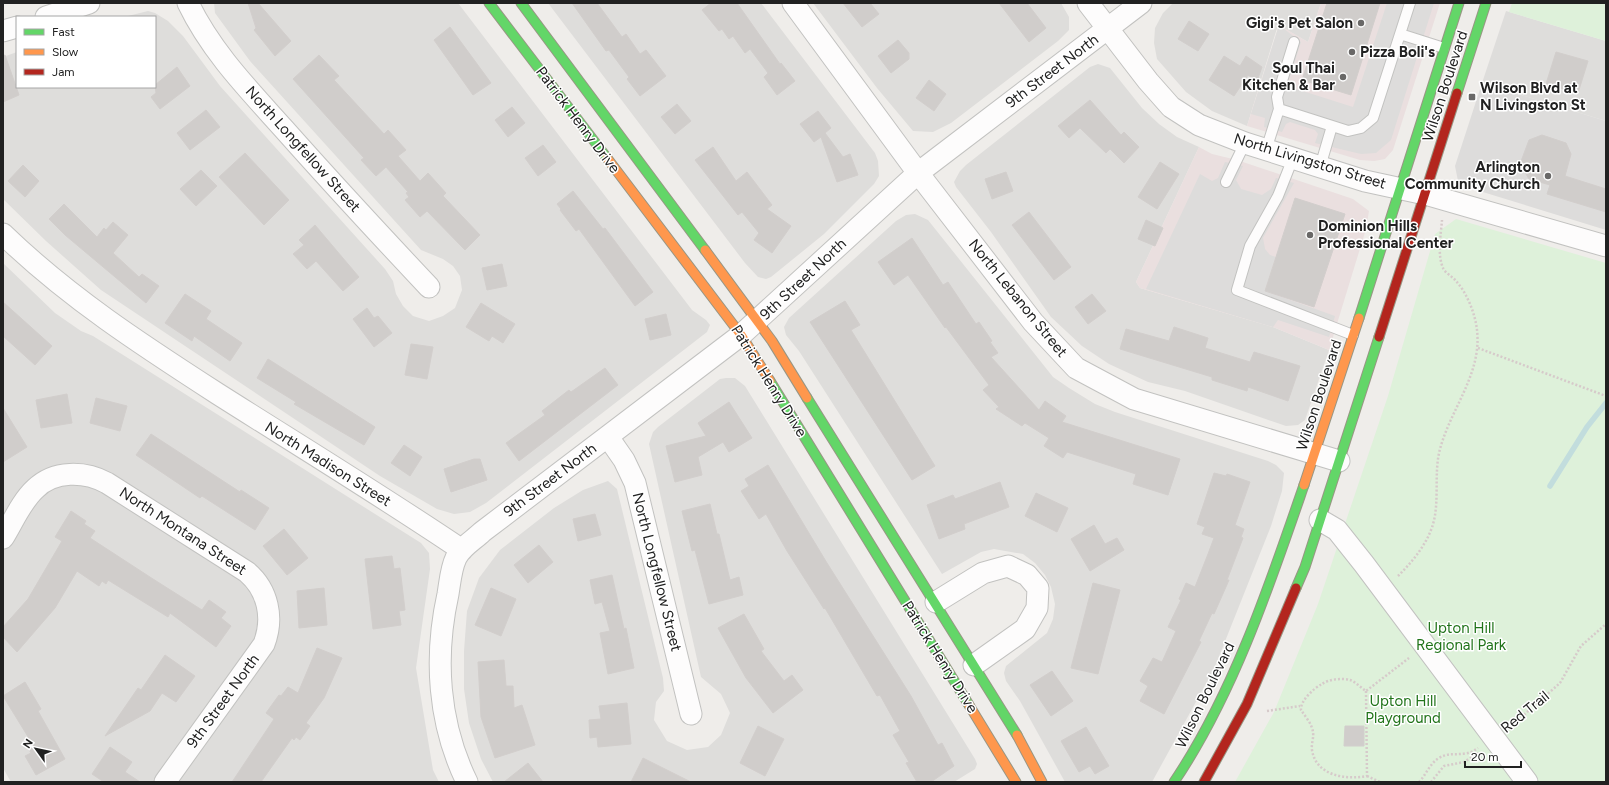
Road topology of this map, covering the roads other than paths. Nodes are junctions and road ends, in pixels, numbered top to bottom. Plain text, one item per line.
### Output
1 (88, 3) edge
2 (188, 3) edge
3 (489, 3) edge
4 (521, 3) edge
5 (793, 3) edge
6 (1088, 3) edge
7 (1141, 3) edge
8 (1410, 3) edge
9 (1459, 3) edge
10 (1486, 3) edge
11 (49, 16) edge
12 (16, 27) edge
13 (1107, 29) junction
14 (3, 31) edge
15 (1400, 34) junction
16 (1294, 42) dead end
17 (1444, 48) junction
18 (1279, 109) junction
19 (1332, 126) junction
20 (1245, 143) junction
21 (1266, 150) junction
22 (1293, 158) junction
23 (1320, 167) junction
24 (918, 173) junction
25 (1226, 182) dead end
26 (1400, 188) junction
27 (1425, 194) junction
28 (3, 234) edge
29 (1606, 246) edge
30 (429, 287) dead end
31 (758, 321) junction
32 (741, 335) junction
33 (1353, 335) junction
34 (608, 437) junction
35 (1315, 454) junction
36 (1339, 461) junction
37 (1320, 520) junction
38 (3, 538) edge
39 (462, 550) junction
40 (936, 602) junction
41 (268, 614) joint
42 (974, 665) junction
43 (691, 714) dead end
44 (1038, 774) edge
45 (1011, 780) edge
46 (165, 782) edge
47 (467, 782) edge
48 (1174, 782) edge
49 (1204, 782) edge
50 (1527, 782) edge

1 - 11 street
2 - 30 street, North Longfellow Street
3 - 32 street, Patrick Henry Drive
4 - 31 street, Patrick Henry Drive
5 - 24 street, North Lebanon Street
6 - 13 street, North Livingston Street
7 - 13 street, 9th Street North
8 - 15 lane
9 - 17 street, Wilson Boulevard
10 - 27 street, Wilson Boulevard
12 - 14 street
13 - 20 street, North Livingston Street
13 - 24 street, 9th Street North
15 - 17 lane
15 - 19 lane
16 - 18 lane
17 - 26 street, Wilson Boulevard
18 - 19 lane
18 - 21 lane
19 - 23 lane
20 - 21 street, North Livingston Street
20 - 25 lane
21 - 22 street, North Livingston Street
22 - 23 street, North Livingston Street
22 - 33 lane
23 - 26 street, North Livingston Street
24 - 31 street, 9th Street North
24 - 35 street, North Lebanon Street
26 - 27 street, North Livingston Street
26 - 33 street, Wilson Boulevard
27 - 29 street, North Livingston Street
27 - 36 street, Wilson Boulevard
28 - 39 street, North Madison Street
31 - 32 street, 9th Street North
31 - 40 street, Patrick Henry Drive
32 - 34 street, 9th Street North
32 - 45 street, Patrick Henry Drive
33 - 35 street, Wilson Boulevard
34 - 39 street, 9th Street North
34 - 43 street, North Longfellow Street
35 - 36 street, North Lebanon Street
35 - 48 street, Wilson Boulevard
36 - 37 street, Wilson Boulevard
37 - 49 street, Wilson Boulevard
37 - 50 street
38 - 41 street, North Montana Street
39 - 47 street
40 - 42 street, Patrick Henry Drive
40 - 42 street, Patrick Henry Drive
41 - 46 street, 9th Street North
42 - 44 street, Patrick Henry Drive
44 - 45 street

